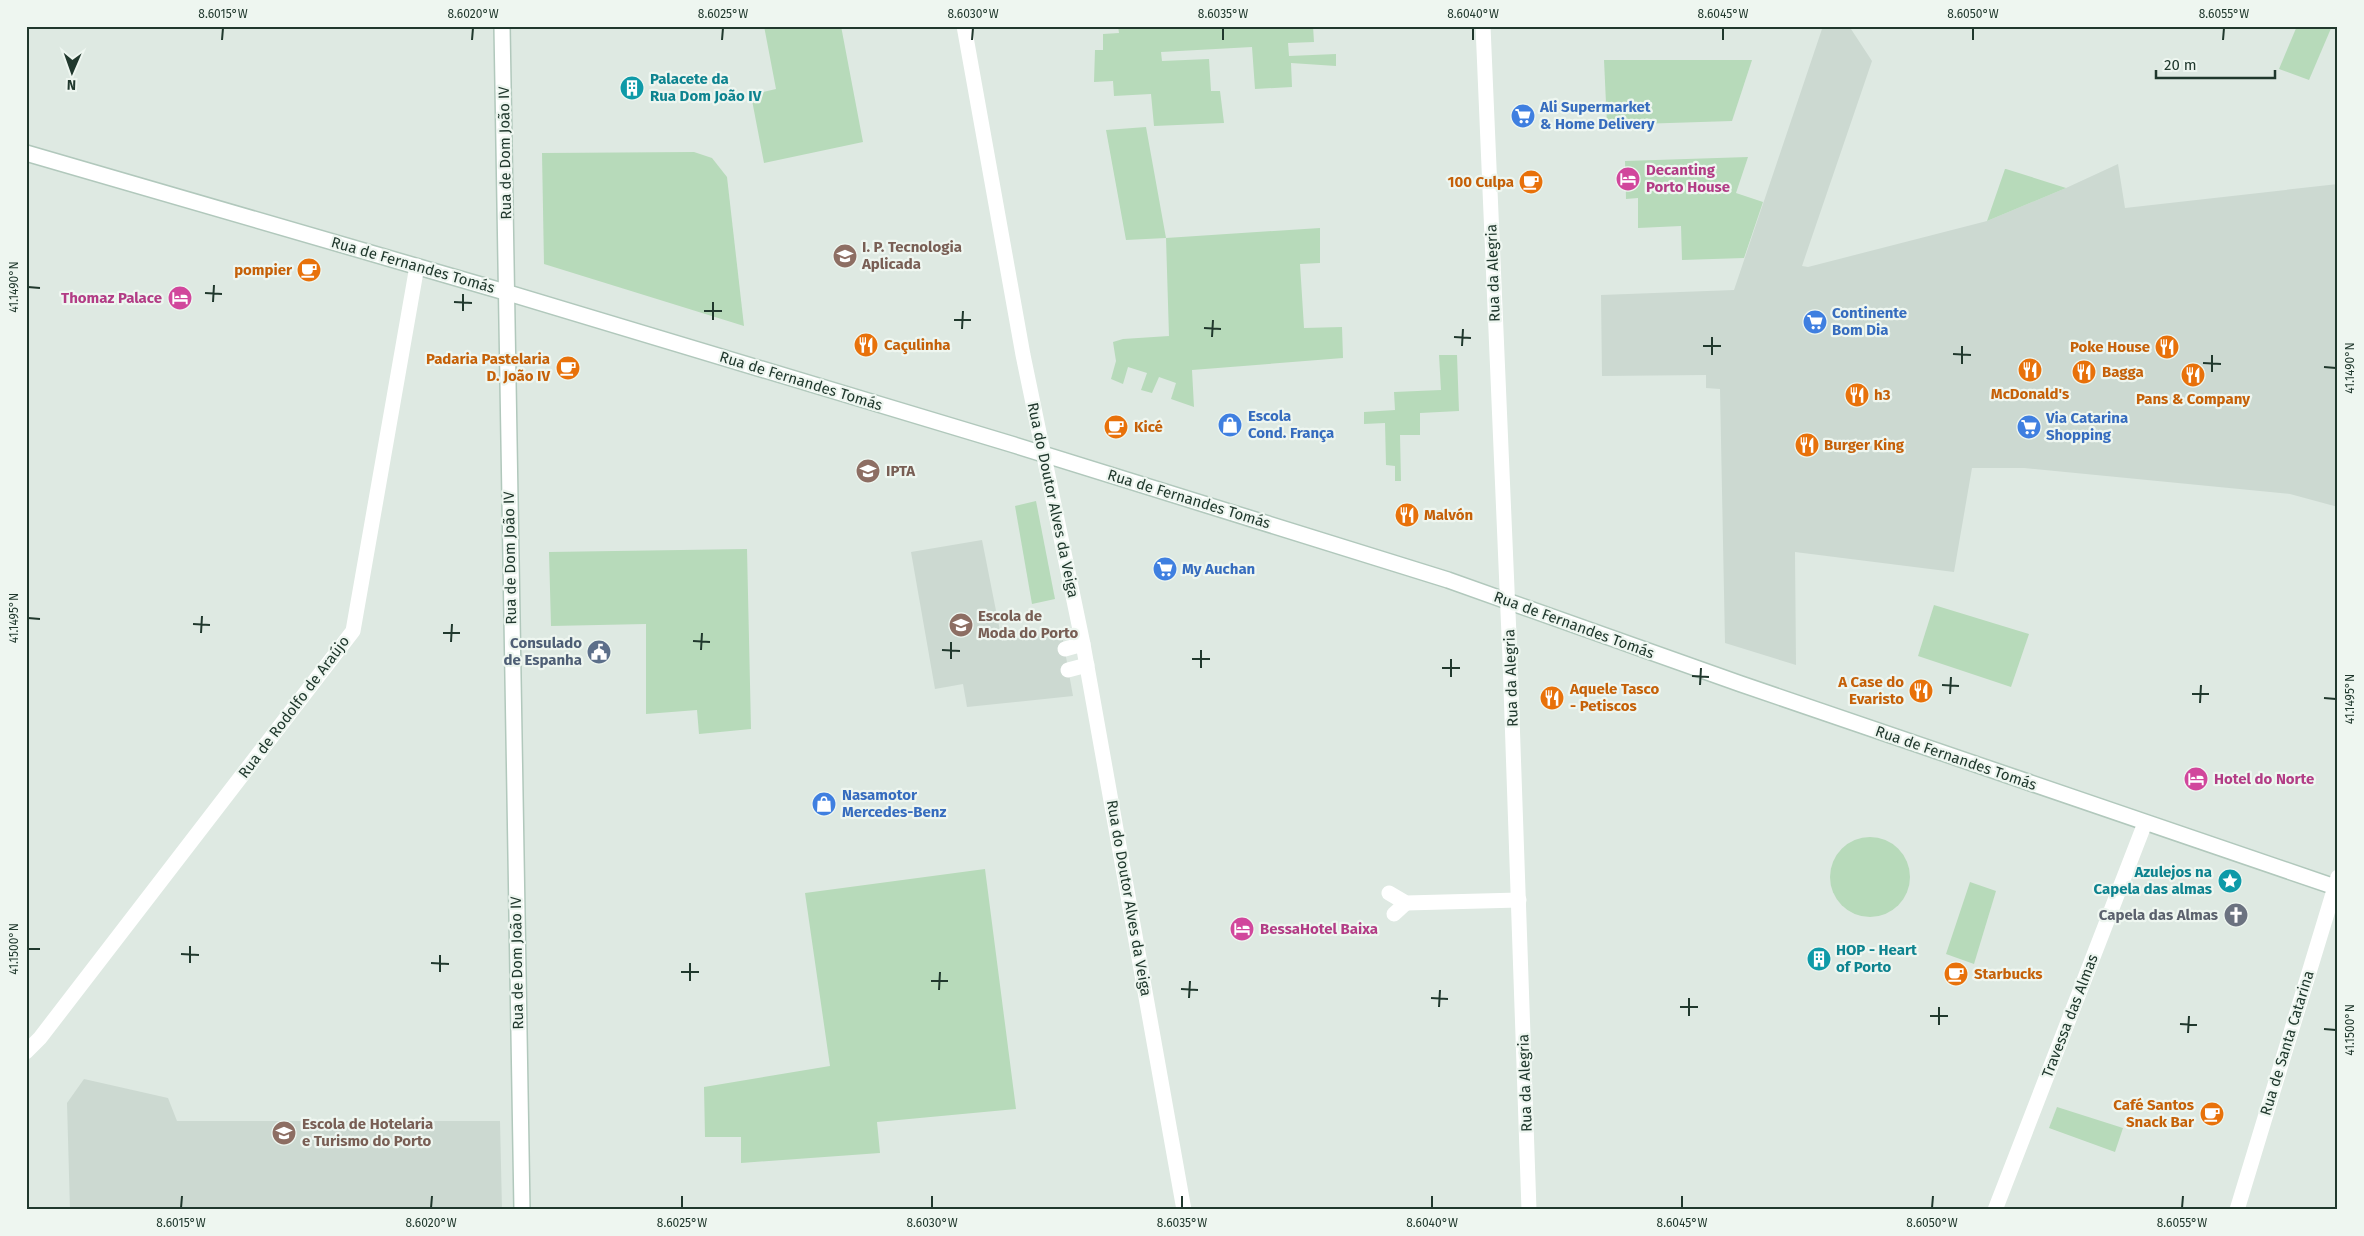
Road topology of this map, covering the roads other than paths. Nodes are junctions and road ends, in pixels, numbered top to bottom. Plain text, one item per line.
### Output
1 (502, 26) edge
2 (964, 26) edge
3 (1483, 26) edge
4 (26, 153) edge
5 (417, 266) junction
6 (505, 292) junction
7 (1044, 454) junction
8 (1508, 601) junction
9 (1084, 644) junction
10 (1065, 649) dead end
11 (1087, 665) junction
12 (1068, 670) dead end
13 (2145, 823) junction
14 (2337, 884) edge
15 (1389, 893) dead end
16 (1519, 900) junction
17 (1406, 903) junction
18 (1394, 914) dead end
19 (26, 1052) edge
20 (522, 1210) edge
21 (1184, 1210) edge
22 (1529, 1210) edge
23 (1995, 1210) edge
24 (2236, 1210) edge

1 - 6 street, Rua de Dom João IV
2 - 7 street, Rua do Doutor Alves da Veiga
3 - 8 street, Rua da Alegria
4 - 5 street, Rua de Fernandes Tomás
5 - 6 street, Rua de Fernandes Tomás
5 - 19 street, Rua de Rodolfo de Araújo
6 - 7 street, Rua de Fernandes Tomás
6 - 20 street, Rua de Dom João IV
7 - 8 street, Rua de Fernandes Tomás
7 - 9 street, Rua do Doutor Alves da Veiga
8 - 13 street, Rua de Fernandes Tomás
8 - 16 street, Rua da Alegria
9 - 10 street
9 - 11 street, Rua do Doutor Alves da Veiga
11 - 12 street
11 - 21 street, Rua do Doutor Alves da Veiga
13 - 14 street, Rua de Fernandes Tomás
13 - 23 street, Travessa das Almas
14 - 24 street, Rua de Santa Catarina
15 - 17 street
16 - 17 street
16 - 22 street, Rua da Alegria
17 - 18 street

